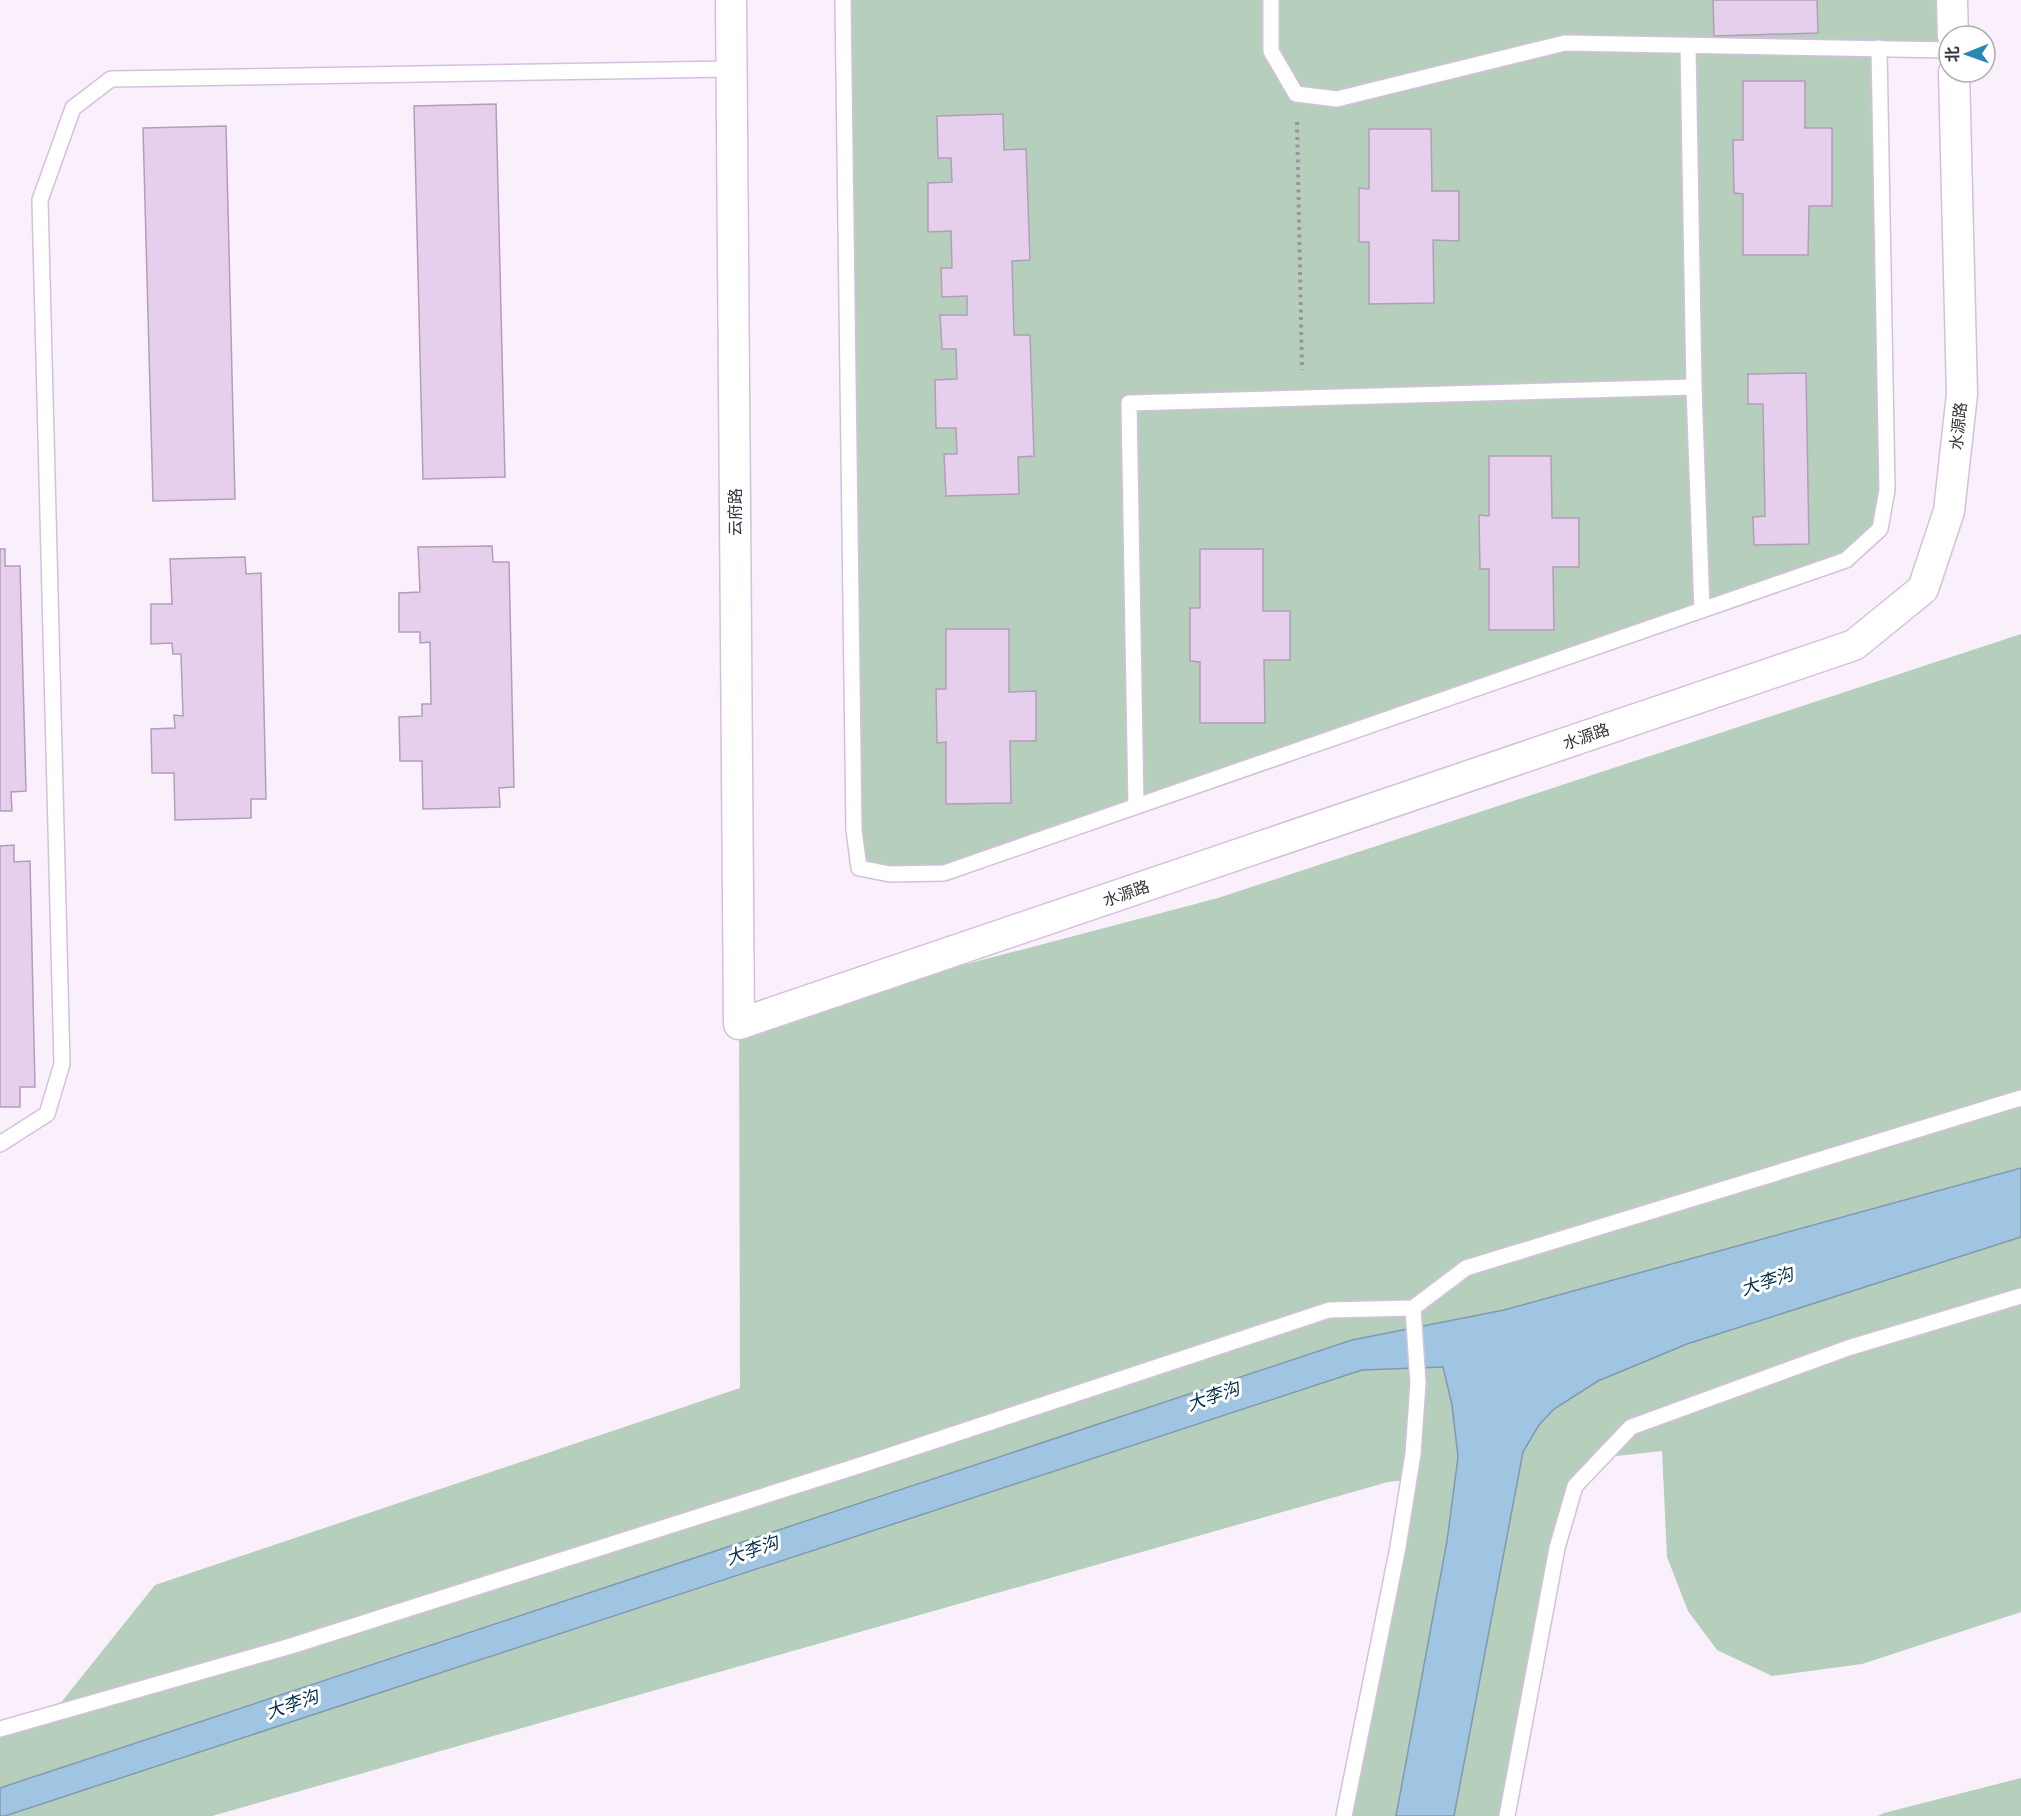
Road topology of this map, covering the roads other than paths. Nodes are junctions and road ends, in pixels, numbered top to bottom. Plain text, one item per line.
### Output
1 (731, 0) edge
2 (843, 0) edge
3 (1271, 0) edge
4 (1952, 0) edge
5 (1953, 24) edge
6 (1688, 45) junction
7 (1879, 48) junction
8 (1937, 50) edge
9 (732, 69) junction
10 (1954, 84) edge
11 (1694, 387) junction
12 (1702, 610) junction
13 (1136, 806) junction
14 (739, 1024) joint
15 (2021, 1098) edge
16 (0, 1144) edge
17 (2021, 1296) edge
18 (1413, 1315) junction
19 (0, 1729) edge
20 (1344, 1816) edge
21 (1507, 1816) edge

1 - 9 street, 云府路
2 - 13 lane
3 - 6 lane
4 - 5 street
6 - 7 lane
6 - 11 lane
7 - 8 lane
7 - 12 lane
9 - 14 street, 云府路
9 - 16 lane
10 - 14 street, 水源路
11 - 12 lane
11 - 13 lane
12 - 13 lane
15 - 18 lane
17 - 21 lane
18 - 19 lane
18 - 20 lane

